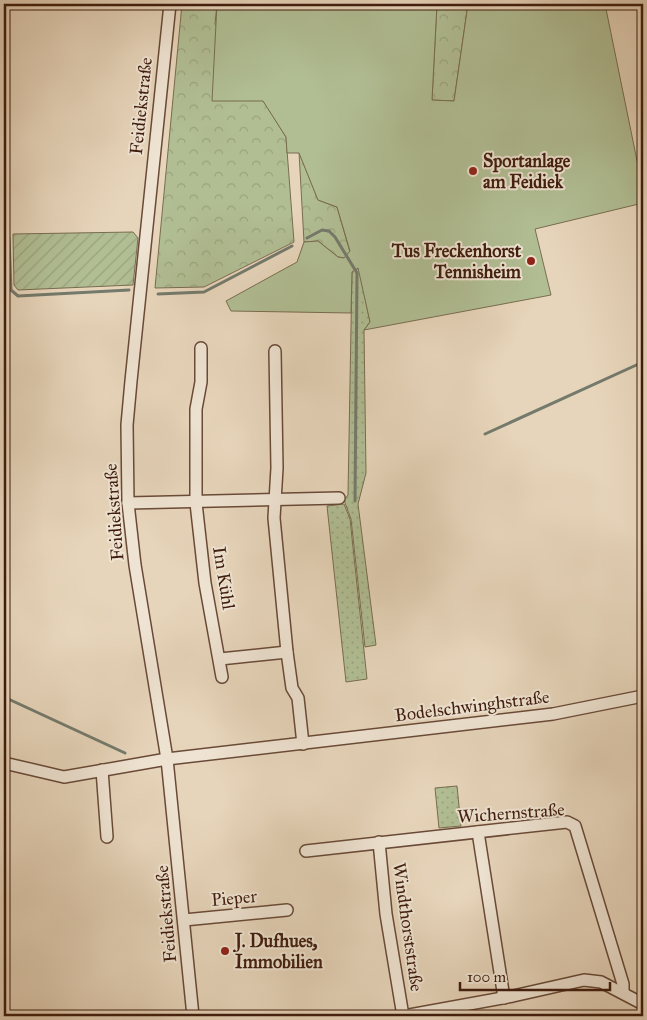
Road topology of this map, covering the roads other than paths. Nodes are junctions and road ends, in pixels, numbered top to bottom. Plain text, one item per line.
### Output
1 (170, 4) edge
2 (201, 348) dead end
3 (275, 351) dead end
4 (339, 498) dead end
5 (275, 501) junction
6 (196, 502) junction
7 (128, 503) junction
8 (287, 652) junction
9 (220, 659) junction
10 (222, 677) dead end
11 (643, 696) edge
12 (303, 744) junction
13 (167, 759) junction
14 (4, 764) edge
15 (102, 770) junction
16 (478, 832) junction
17 (107, 837) dead end
18 (379, 842) junction
19 (306, 850) dead end
20 (287, 910) dead end
21 (184, 920) junction
22 (622, 992) junction
23 (504, 998) junction
24 (643, 1004) edge
25 (193, 1016) edge
26 (403, 1016) edge

1 - 7 street, Feidiekstraße
2 - 6 street, Im Kühl
3 - 5 street
4 - 5 street
5 - 6 street
5 - 8 street
6 - 7 street
6 - 9 street, Im Kühl
7 - 13 street, Feidiekstraße
8 - 9 street
8 - 12 street
9 - 10 street, Im Kühl
11 - 12 street, Bodelschwinghstraße
12 - 13 street, Bodelschwinghstraße
13 - 15 street, Bodelschwinghstraße
13 - 21 street, Feidiekstraße
14 - 15 street, Bodelschwinghstraße
15 - 17 street
16 - 18 street, Wichernstraße
16 - 22 street, Wichernstraße
16 - 23 street
18 - 19 street, Wichernstraße
18 - 26 street, Windthorststraße
20 - 21 street, Pieper
21 - 25 street, Feidiekstraße
22 - 23 street
22 - 24 street
23 - 26 street

